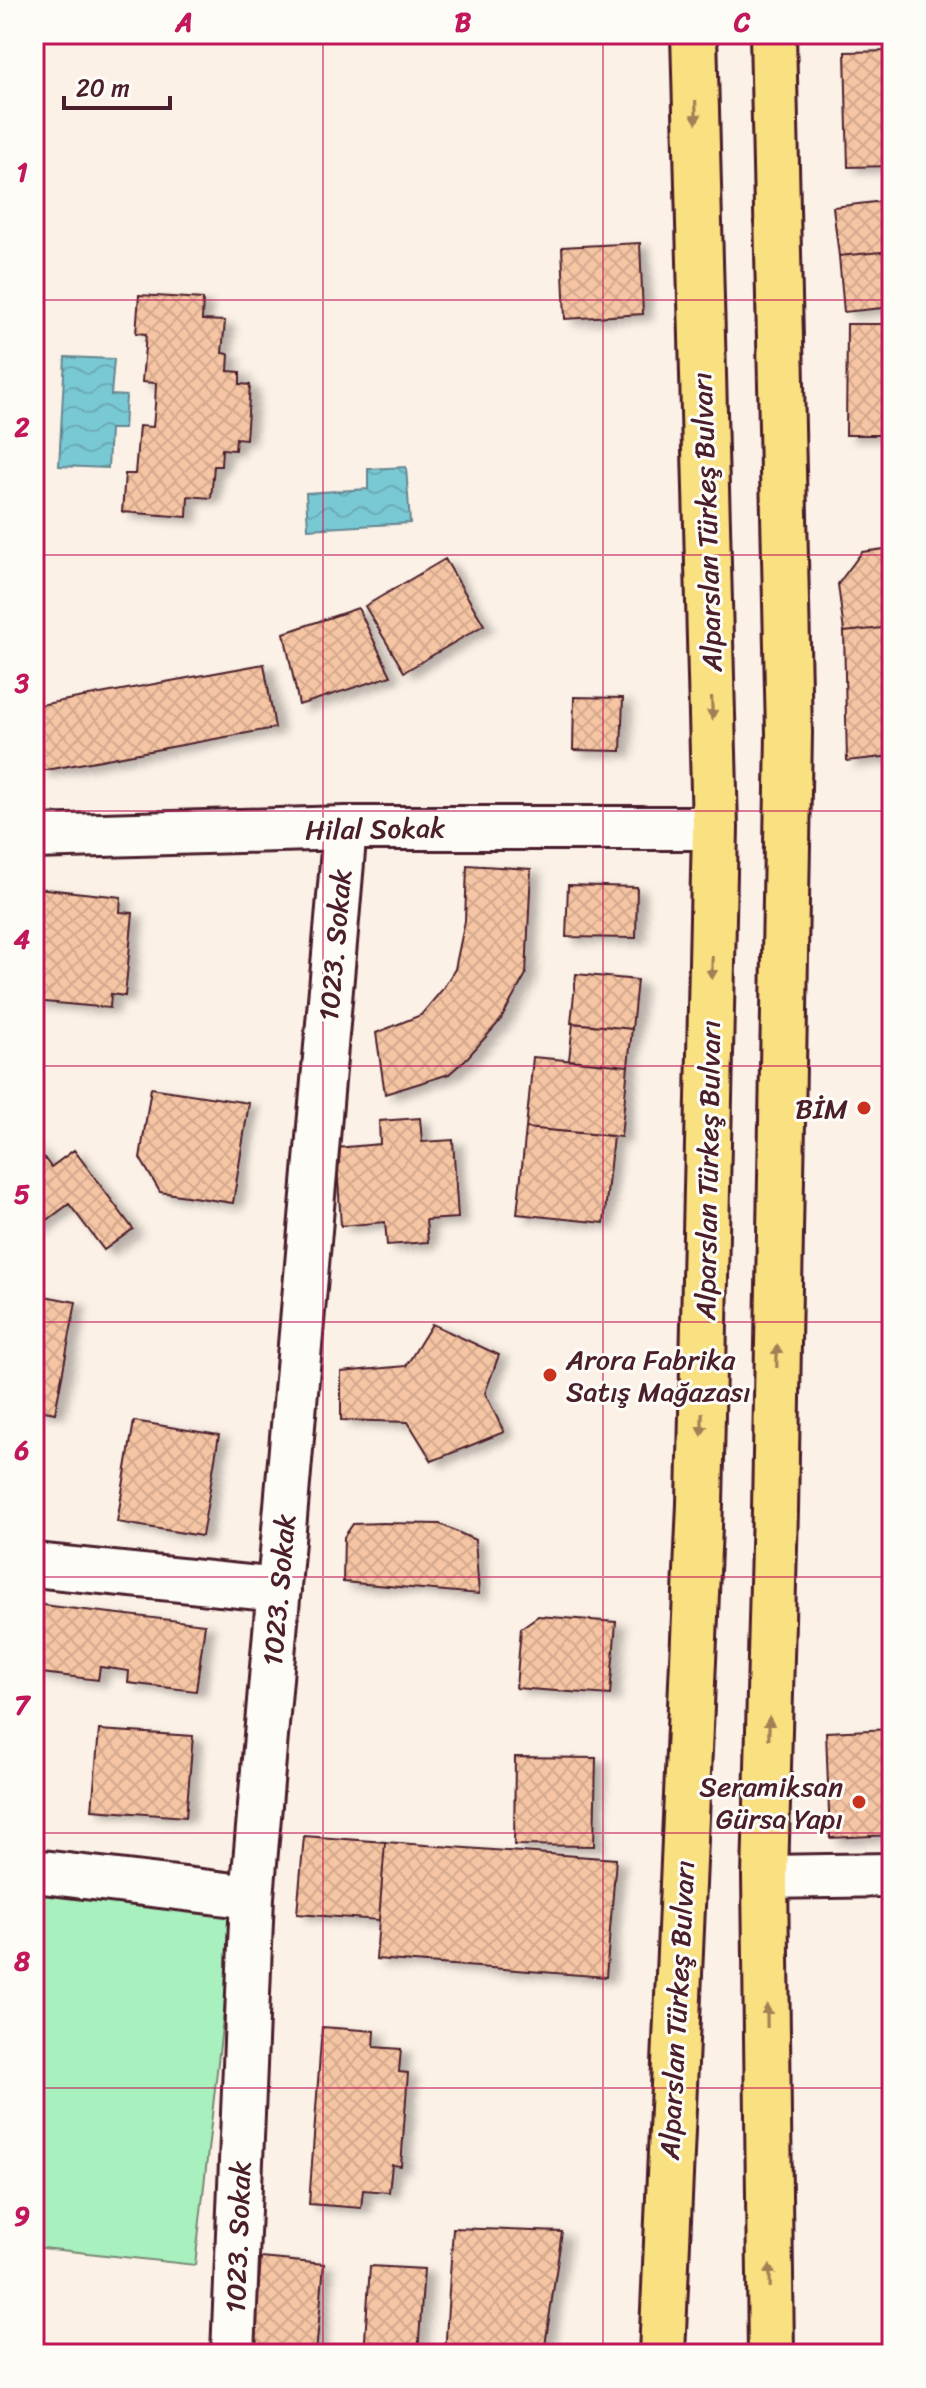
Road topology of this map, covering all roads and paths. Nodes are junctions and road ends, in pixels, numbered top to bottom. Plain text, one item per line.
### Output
1 (694, 34) edge
2 (773, 34) edge
3 (345, 828) junction
4 (715, 828) junction
5 (34, 837) edge
6 (34, 1565) edge
7 (279, 1590) junction
8 (34, 1871) edge
9 (892, 1875) edge
10 (765, 1877) junction
11 (252, 1897) junction
12 (233, 2354) edge
13 (662, 2354) edge
14 (771, 2354) edge

1 -> 4 highway, Alparslan Türkeş Bulvarı
10 -> 2 highway
3 - 4 street, Hilal Sokak
3 - 5 street, Hilal Sokak
3 - 7 street, 1023. Sokak
4 -> 13 highway, Alparslan Türkeş Bulvarı
6 - 7 street
7 - 11 street, 1023. Sokak
8 - 11 street
9 - 10 street
14 -> 10 highway
11 - 12 street, 1023. Sokak

